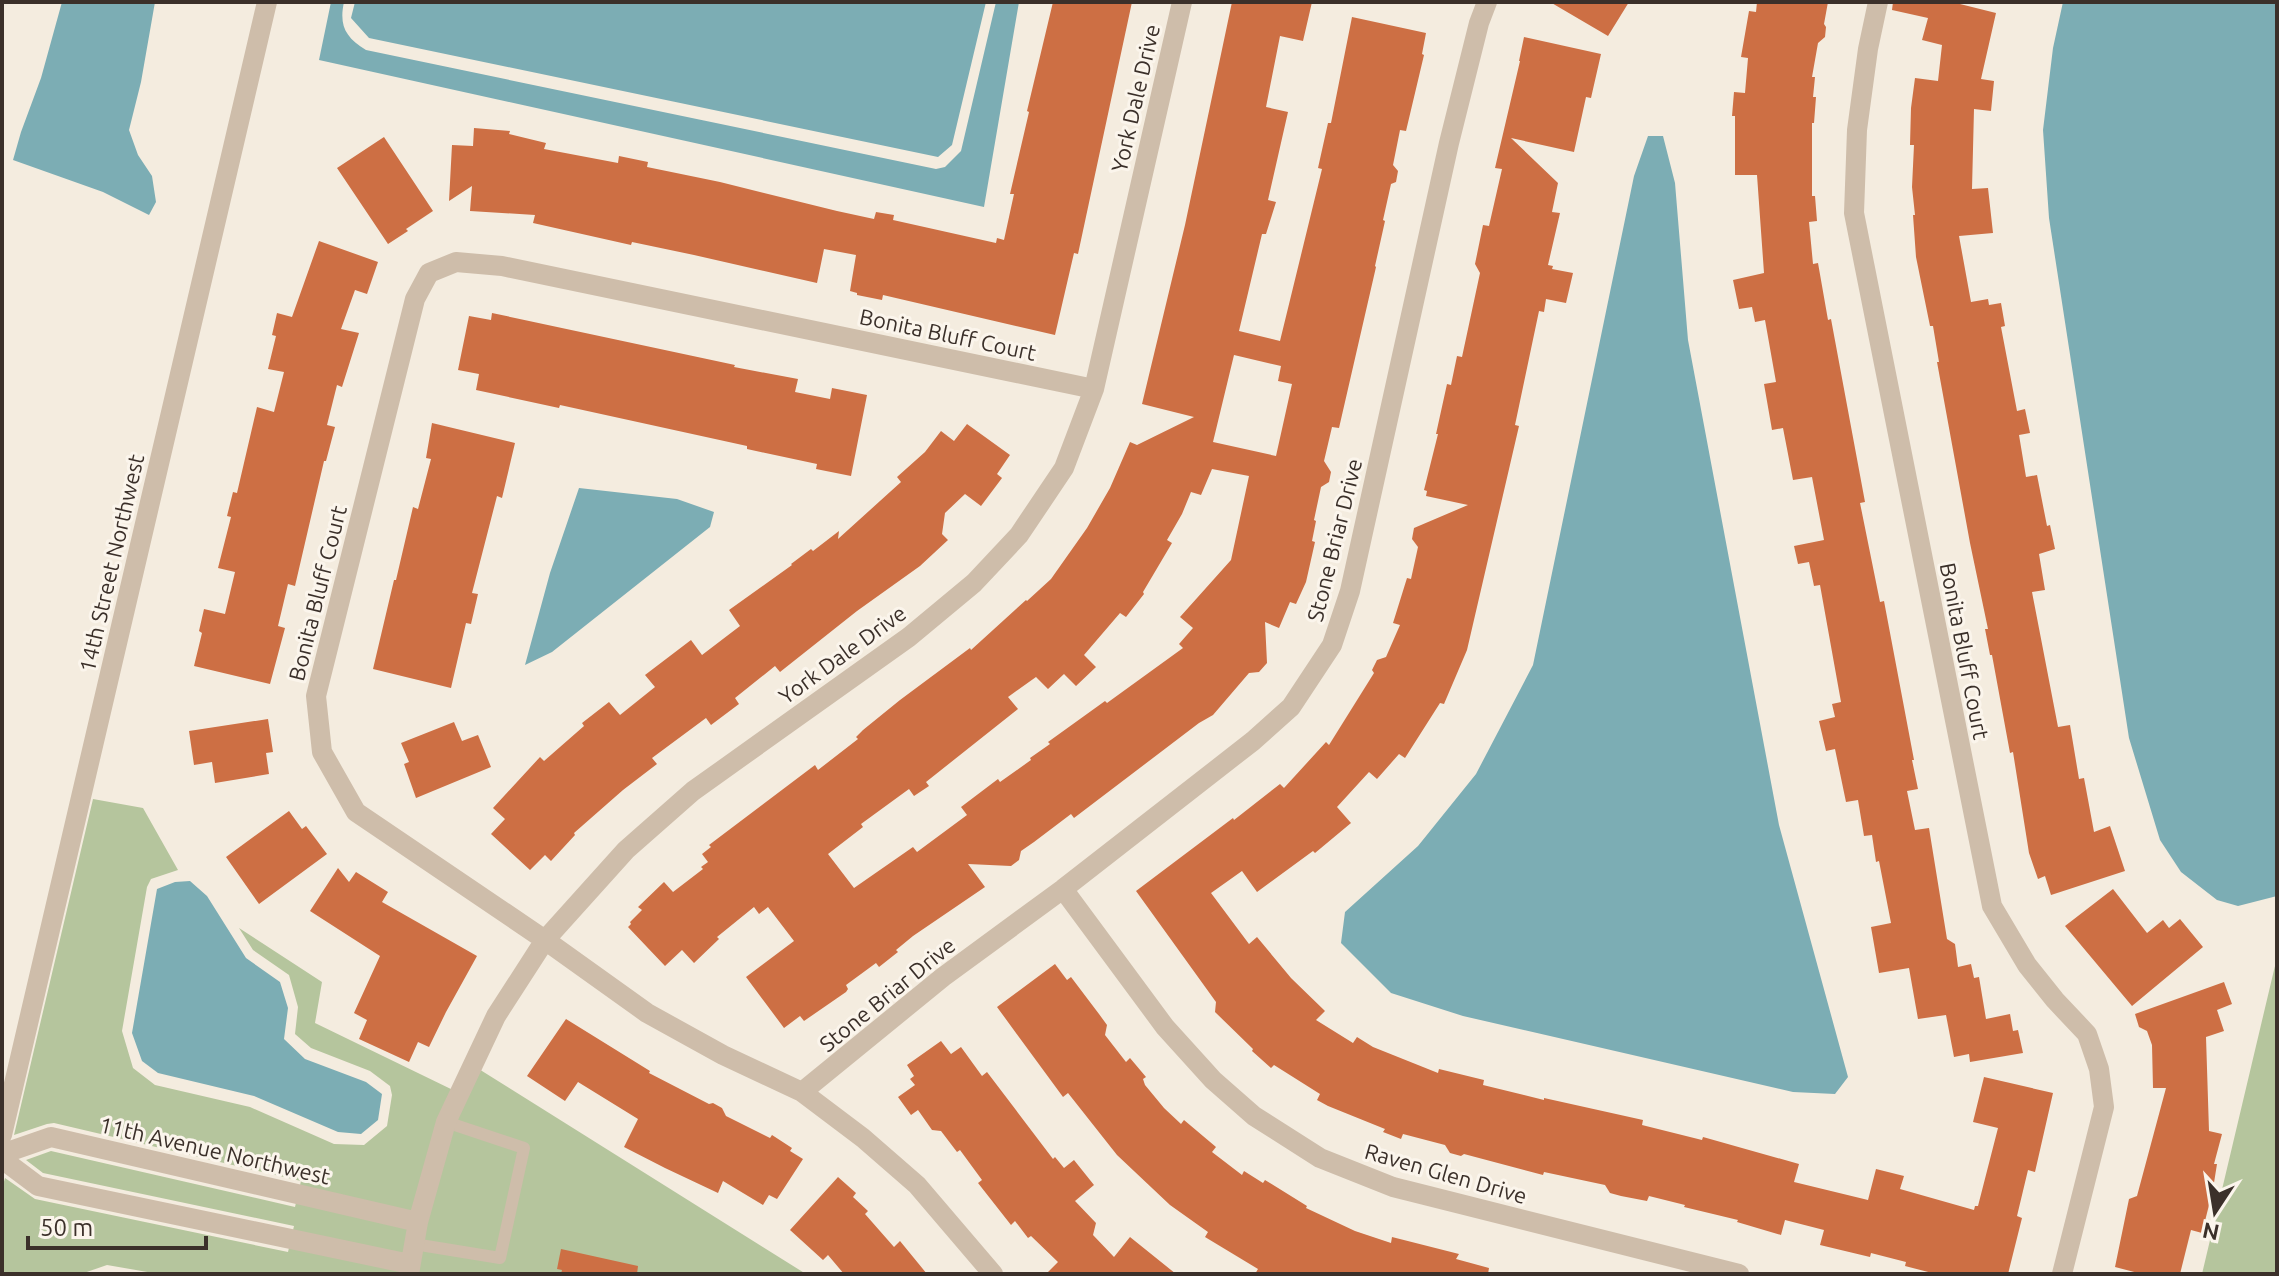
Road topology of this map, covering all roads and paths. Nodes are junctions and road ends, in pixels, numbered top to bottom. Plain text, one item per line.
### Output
1 (267, 2) edge
2 (1182, 2) edge
3 (1487, 2) edge
4 (1878, 2) edge
5 (1094, 389) junction
6 (1063, 889) junction
7 (545, 940) junction
8 (802, 1092) junction
9 (446, 1122) junction
10 (2, 1135) edge
11 (2, 1157) edge
12 (418, 1222) junction
13 (411, 1261) edge
14 (993, 1274) edge
15 (1739, 1274) edge
16 (2062, 1274) edge

1 - 10 street, 14th Street Northwest
2 - 5 street, York Dale Drive
3 - 6 street, Stone Briar Drive
4 - 16 street, Bonita Bluff Court
5 - 7 street, York Dale Drive
5 - 7 street, Bonita Bluff Court
6 - 8 street, Stone Briar Drive
6 - 15 street, Raven Glen Drive
7 - 8 street, Bonita Bluff Court
7 - 9 street, York Dale Drive
8 - 14 street, Bonita Bluff Court
9 - 12 street, York Dale Drive
9 - 13 lane
11 - 12 street, 11th Avenue Northwest
11 - 13 street, 11th Avenue Northwest
12 - 13 street, York Dale Drive

